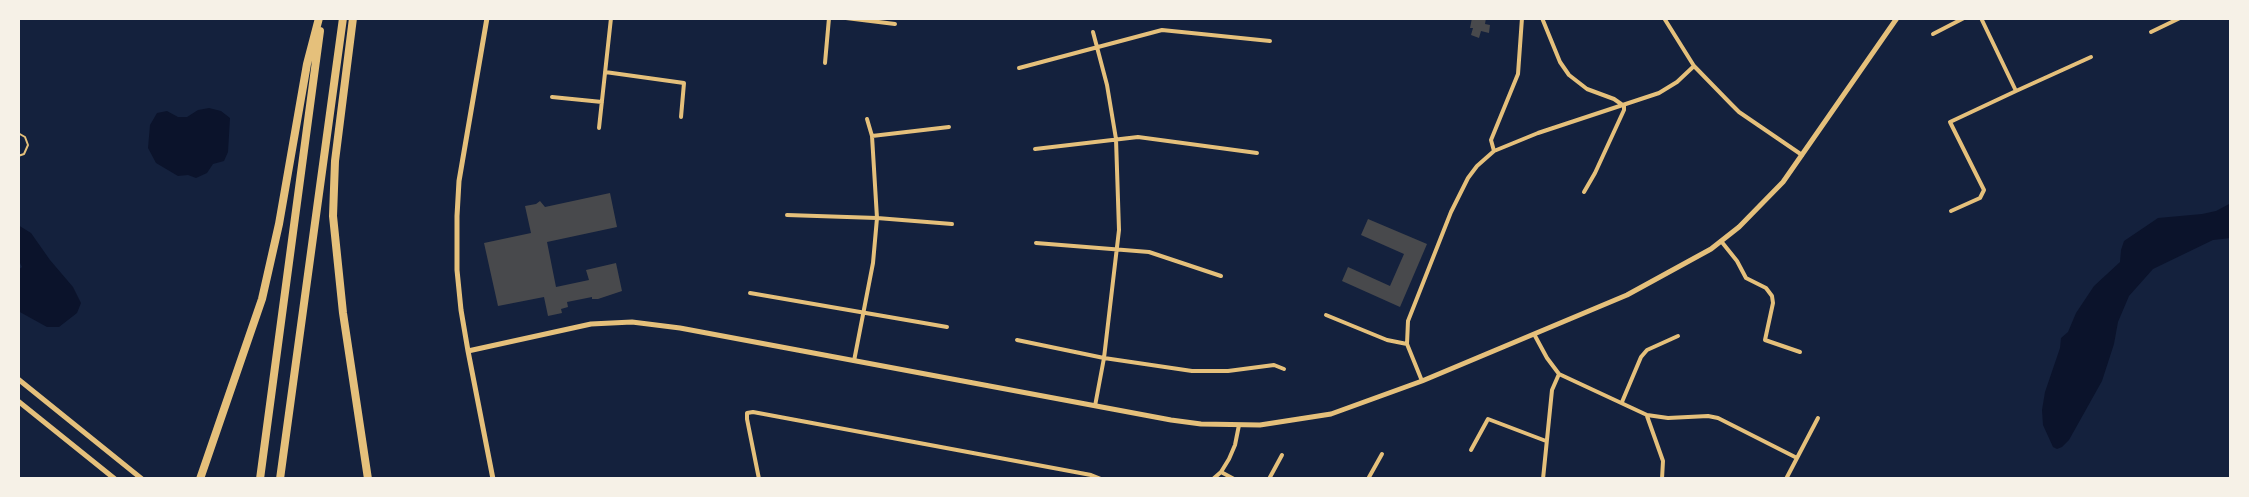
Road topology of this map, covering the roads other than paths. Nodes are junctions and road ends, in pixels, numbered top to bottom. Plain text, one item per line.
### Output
1 (321, 18) edge
2 (343, 18) edge
3 (353, 18) edge
4 (487, 18) edge
5 (611, 18) edge
6 (829, 18) edge
7 (846, 18) edge
8 (1522, 18) edge
9 (1542, 18) edge
10 (1664, 18) edge
11 (1897, 18) edge
12 (1964, 18) edge
13 (1981, 18) edge
14 (2180, 18) edge
15 (894, 24) dead end
16 (1093, 32) dead end
17 (2151, 32) dead end
18 (1933, 34) dead end
19 (1270, 41) dead end
20 (1098, 48) junction
21 (2091, 57) dead end
22 (825, 63) dead end
23 (1694, 66) junction
24 (1019, 68) dead end
25 (605, 72) junction
26 (2016, 91) junction
27 (552, 97) dead end
28 (602, 102) junction
29 (1624, 106) junction
30 (681, 117) dead end
31 (867, 119) dead end
32 (949, 127) dead end
33 (599, 128) dead end
34 (18, 133) edge
35 (873, 136) junction
36 (1116, 139) junction
37 (1035, 149) dead end
38 (1494, 151) junction
39 (1257, 153) dead end
40 (1802, 155) junction
41 (18, 156) edge
42 (1584, 192) dead end
43 (1951, 211) dead end
44 (787, 215) dead end
45 (877, 218) junction
46 (952, 224) dead end
47 (1721, 241) junction
48 (1036, 243) dead end
49 (1118, 250) junction
50 (1221, 276) dead end
51 (750, 293) dead end
52 (862, 313) junction
53 (1326, 315) dead end
54 (947, 327) dead end
55 (1534, 334) junction
56 (1678, 336) dead end
57 (1017, 340) dead end
58 (1407, 344) junction
59 (468, 351) junction
60 (1800, 352) dead end
61 (1104, 358) junction
62 (854, 361) junction
63 (1284, 369) dead end
64 (1559, 374) junction
65 (18, 379) edge
66 (1422, 381) junction
67 (18, 401) edge
68 (1622, 402) junction
69 (1095, 406) junction
70 (1647, 415) junction
71 (1818, 418) dead end
72 (1239, 425) junction
73 (1546, 441) junction
74 (1471, 450) dead end
75 (1382, 454) dead end
76 (1282, 455) dead end
77 (1797, 458) junction
78 (1221, 472) junction
79 (115, 479) edge
80 (142, 479) edge
81 (200, 479) edge
82 (260, 479) edge
83 (280, 479) edge
84 (368, 479) edge
85 (493, 479) edge
86 (759, 479) edge
87 (1101, 479) edge
88 (1213, 479) edge
89 (1234, 479) edge
90 (1269, 479) edge
91 (1368, 479) edge
92 (1543, 479) edge
93 (1662, 479) edge
94 (1786, 479) edge

1 - 81 highway
1 - 82 highway
2 - 83 highway
3 - 84 highway
4 - 59 street
5 - 25 street
6 - 22 street
7 - 15 street
8 - 38 street
9 - 29 street
10 - 23 street
11 - 40 street
12 - 18 street
13 - 26 street
14 - 17 street
16 - 20 street
19 - 20 street
20 - 24 street
20 - 36 street
21 - 26 street
23 - 29 street
23 - 40 street
25 - 28 street
25 - 30 street
26 - 43 street
27 - 28 street
28 - 33 street
29 - 38 street
29 - 42 street
31 - 35 street
32 - 35 street
34 - 41 lane
35 - 45 street
36 - 37 street
36 - 39 street
36 - 49 street
38 - 58 street
40 - 47 street
44 - 45 street
45 - 46 street
45 - 52 street
47 - 55 street
47 - 60 street
48 - 49 street
49 - 50 street
49 - 61 street
51 - 52 street
52 - 54 street
52 - 62 street
53 - 58 street
55 - 64 street
55 - 66 street
56 - 68 street
57 - 61 street
58 - 66 street
59 - 62 street
59 - 85 street
61 - 63 street
61 - 69 street
62 - 69 street
64 - 68 street
64 - 73 street
65 - 80 street
66 - 72 street
67 - 79 street
68 - 70 street
69 - 72 street
70 - 77 street
70 - 93 street
71 - 77 street
72 - 78 street
73 - 74 street
73 - 92 street
75 - 91 street
76 - 90 street
77 - 94 street
78 - 88 street
78 - 89 street
86 - 87 street

